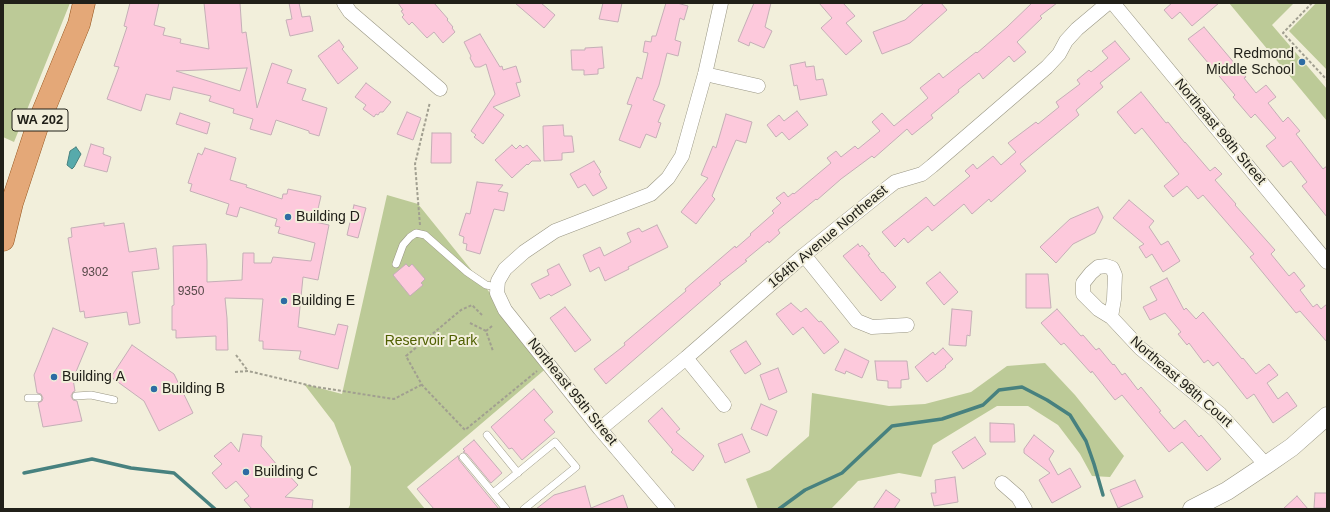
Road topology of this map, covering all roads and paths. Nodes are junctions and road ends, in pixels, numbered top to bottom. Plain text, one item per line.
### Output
1 (84, 3) edge
2 (344, 3) edge
3 (720, 3) edge
4 (1108, 3) edge
5 (1113, 3) edge
6 (1312, 3) edge
7 (705, 74) junction
8 (1327, 80) edge
9 (758, 86) dead end
10 (440, 89) dead end
11 (430, 102) dead end
12 (421, 234) junction
13 (3, 240) edge
14 (804, 255) junction
15 (1327, 262) edge
16 (396, 264) dead end
17 (497, 287) junction
18 (482, 315) dead end
19 (1111, 317) dead end
20 (470, 323) dead end
21 (907, 325) dead end
22 (492, 326) dead end
23 (486, 331) junction
24 (493, 351) dead end
25 (236, 355) dead end
26 (686, 358) junction
27 (539, 369) dead end
28 (248, 371) junction
29 (234, 372) dead end
30 (422, 385) junction
31 (76, 396) dead end
32 (28, 398) dead end
33 (38, 398) dead end
34 (114, 400) dead end
35 (724, 405) dead end
36 (1327, 416) edge
37 (600, 429) junction
38 (487, 435) dead end
39 (463, 456) dead end
40 (1266, 465) junction
41 (518, 473) junction
42 (1002, 483) dead end
43 (493, 493) junction
44 (506, 509) edge
45 (524, 509) edge
46 (668, 509) edge
47 (1025, 509) edge
48 (1192, 509) edge

1 - 13 main road, WA 202
2 - 10 street
3 - 7 street
4 - 14 street, 164th Avenue Northeast
5 - 15 street, Northeast 99th Street
6 - 8 path
7 - 9 street
7 - 17 street
11 - 12 path
12 - 16 lane
12 - 17 lane
14 - 21 street
14 - 26 street, 164th Avenue Northeast
17 - 37 street, Northeast 95th Street
18 - 30 path
19 - 40 street, Northeast 98th Court
20 - 23 path
22 - 23 path
23 - 24 path
25 - 28 path
26 - 35 street
26 - 37 street, 164th Avenue Northeast
27 - 30 path
28 - 29 path
28 - 30 path
31 - 34 lane
32 - 33 lane
36 - 40 street
37 - 46 street, Northeast 95th Street
38 - 41 lane
39 - 43 lane
40 - 48 street
41 - 43 lane
41 - 45 lane
42 - 47 street
43 - 44 lane

